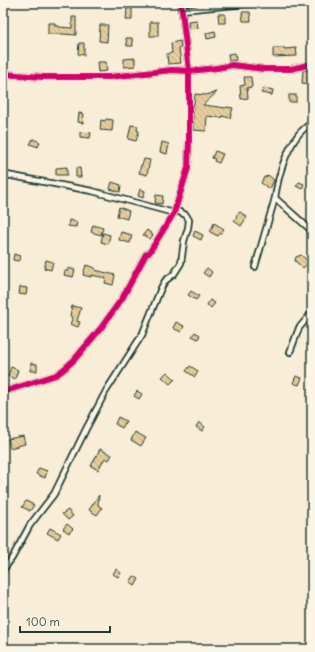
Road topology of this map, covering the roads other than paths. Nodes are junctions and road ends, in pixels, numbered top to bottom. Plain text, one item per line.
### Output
1 (181, 3) edge
2 (256, 3) edge
3 (181, 10) junction
4 (312, 64) edge
5 (189, 71) junction
6 (3, 74) edge
7 (312, 122) edge
8 (7, 175) dead end
9 (275, 198) junction
10 (174, 212) junction
11 (312, 230) edge
12 (256, 267) dead end
13 (312, 314) edge
14 (290, 352) dead end
15 (3, 392) edge
16 (3, 570) edge

1 - 3 street
2 - 3 street
3 - 5 street
4 - 5 street
5 - 6 street
5 - 10 street
7 - 9 street
8 - 10 street
9 - 11 street
9 - 12 street
10 - 15 street
10 - 16 street
13 - 14 street

